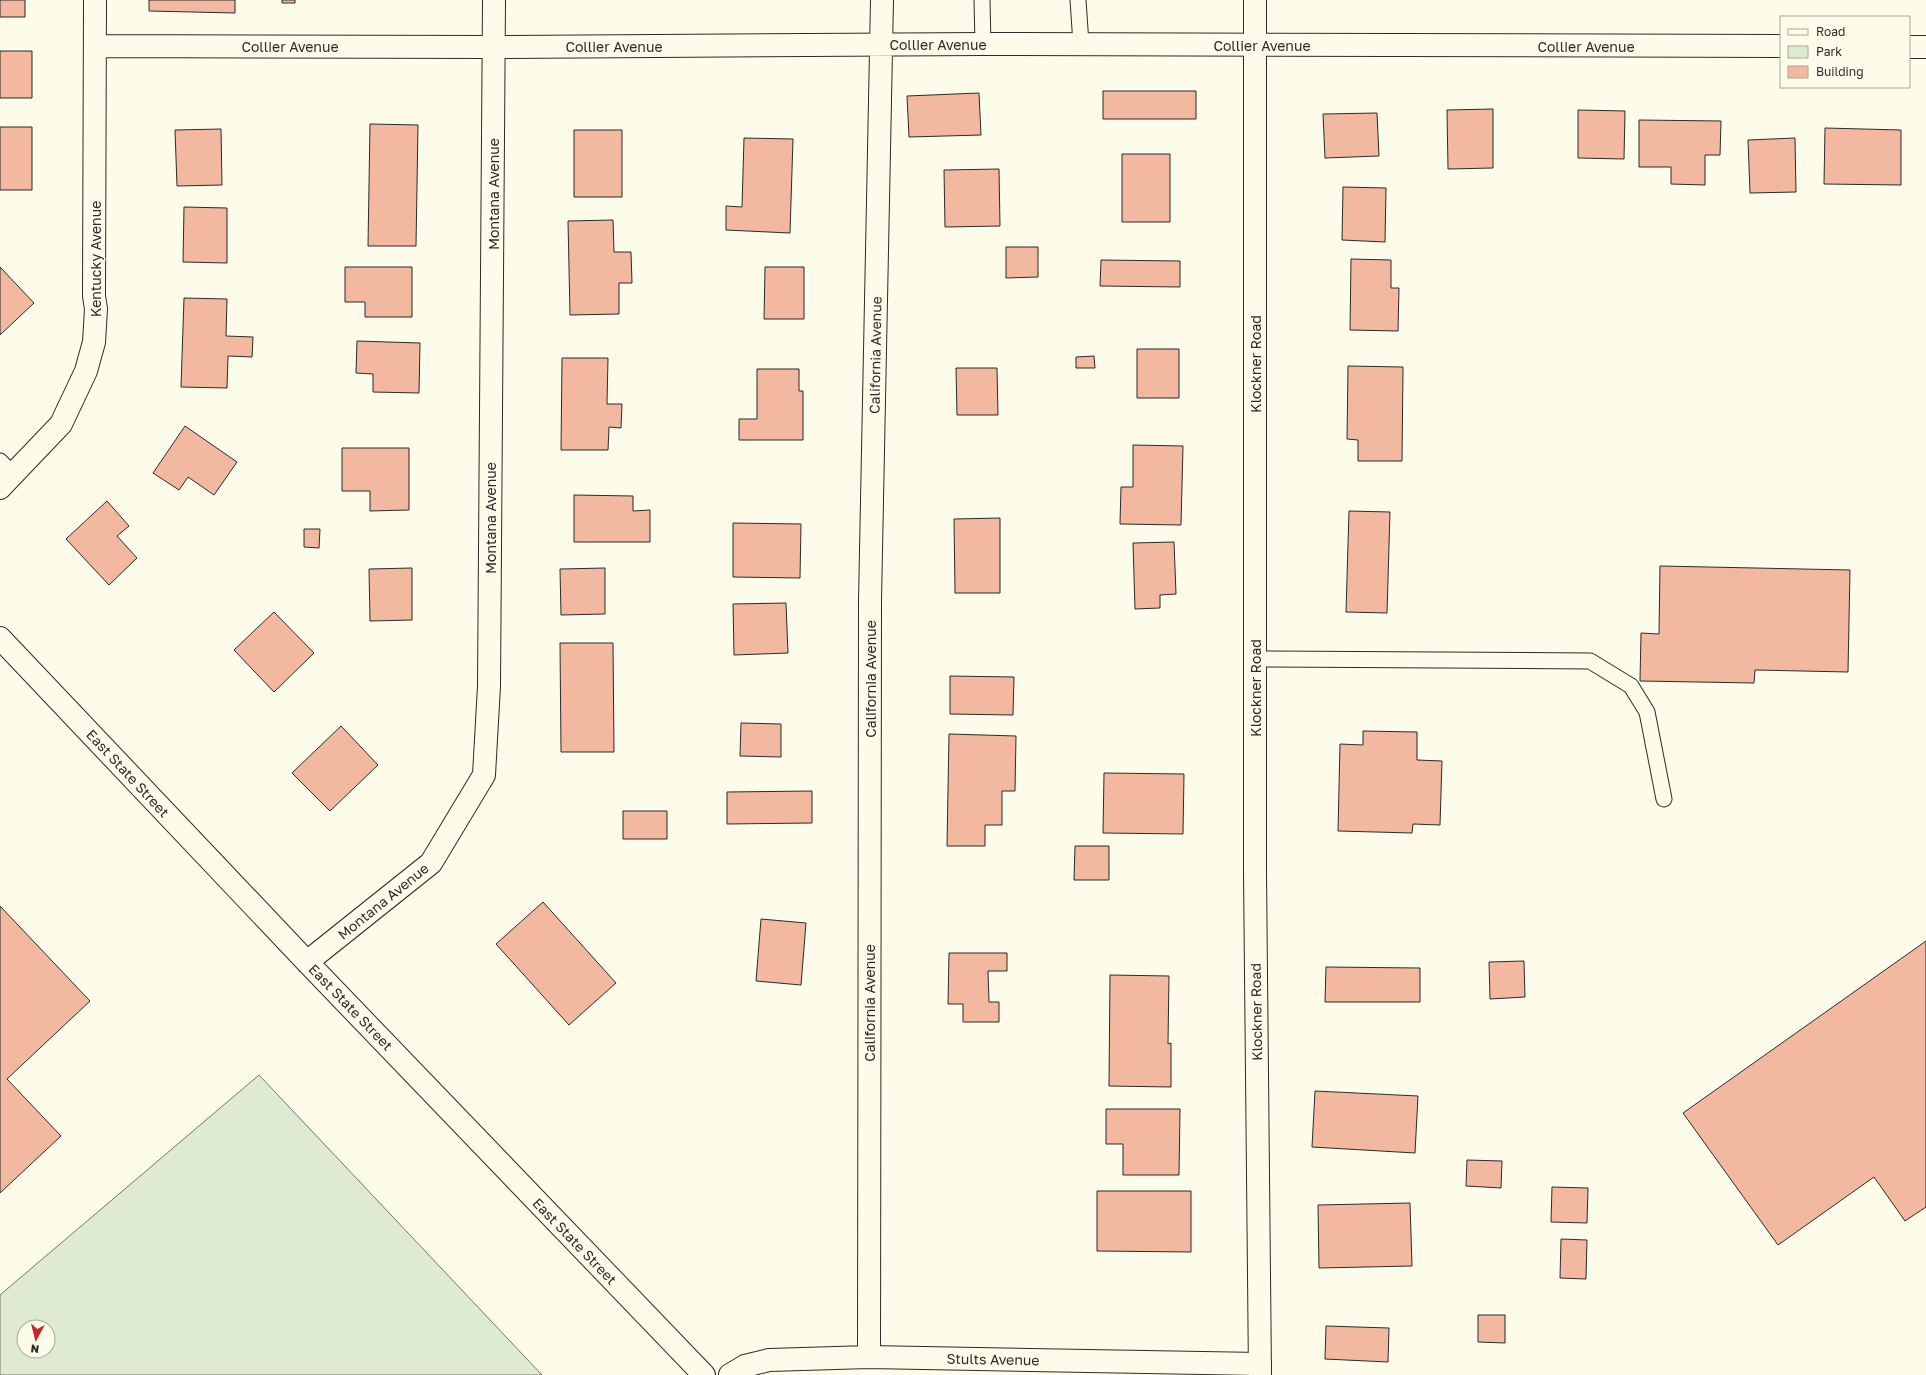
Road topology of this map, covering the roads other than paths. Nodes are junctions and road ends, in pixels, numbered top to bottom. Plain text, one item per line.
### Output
1 (95, 0) edge
2 (494, 0) edge
3 (882, 0) edge
4 (982, 0) edge
5 (1078, 0) edge
6 (1255, 0) edge
7 (882, 44) junction
8 (983, 44) junction
9 (1081, 44) junction
10 (1255, 45) junction
11 (95, 46) junction
12 (1780, 46) edge
13 (494, 47) junction
14 (1910, 47) edge
15 (1926, 47) edge
16 (4, 474) edge
17 (0, 638) edge
18 (1255, 659) junction
19 (1664, 799) dead end
20 (307, 962) junction
21 (869, 1357) junction
22 (1260, 1370) edge
23 (704, 1375) edge
24 (730, 1375) edge

1 - 11 street, Kentucky Avenue
2 - 13 street, Montana Avenue
3 - 7 street, California Avenue
4 - 8 lane
5 - 9 lane
6 - 10 street, Klockner Road
7 - 8 street, Collier Avenue
7 - 13 street, Collier Avenue
7 - 21 street, California Avenue
8 - 9 street, Collier Avenue
9 - 10 street, Collier Avenue
10 - 12 street, Collier Avenue
10 - 18 street, Klockner Road
11 - 13 street, Collier Avenue
11 - 16 street, Kentucky Avenue
13 - 20 street, Montana Avenue
14 - 15 street
17 - 20 street, East State Street
18 - 19 lane
18 - 22 street, Klockner Road
20 - 23 street, East State Street
21 - 22 street, Stults Avenue
21 - 24 street, Stults Avenue

